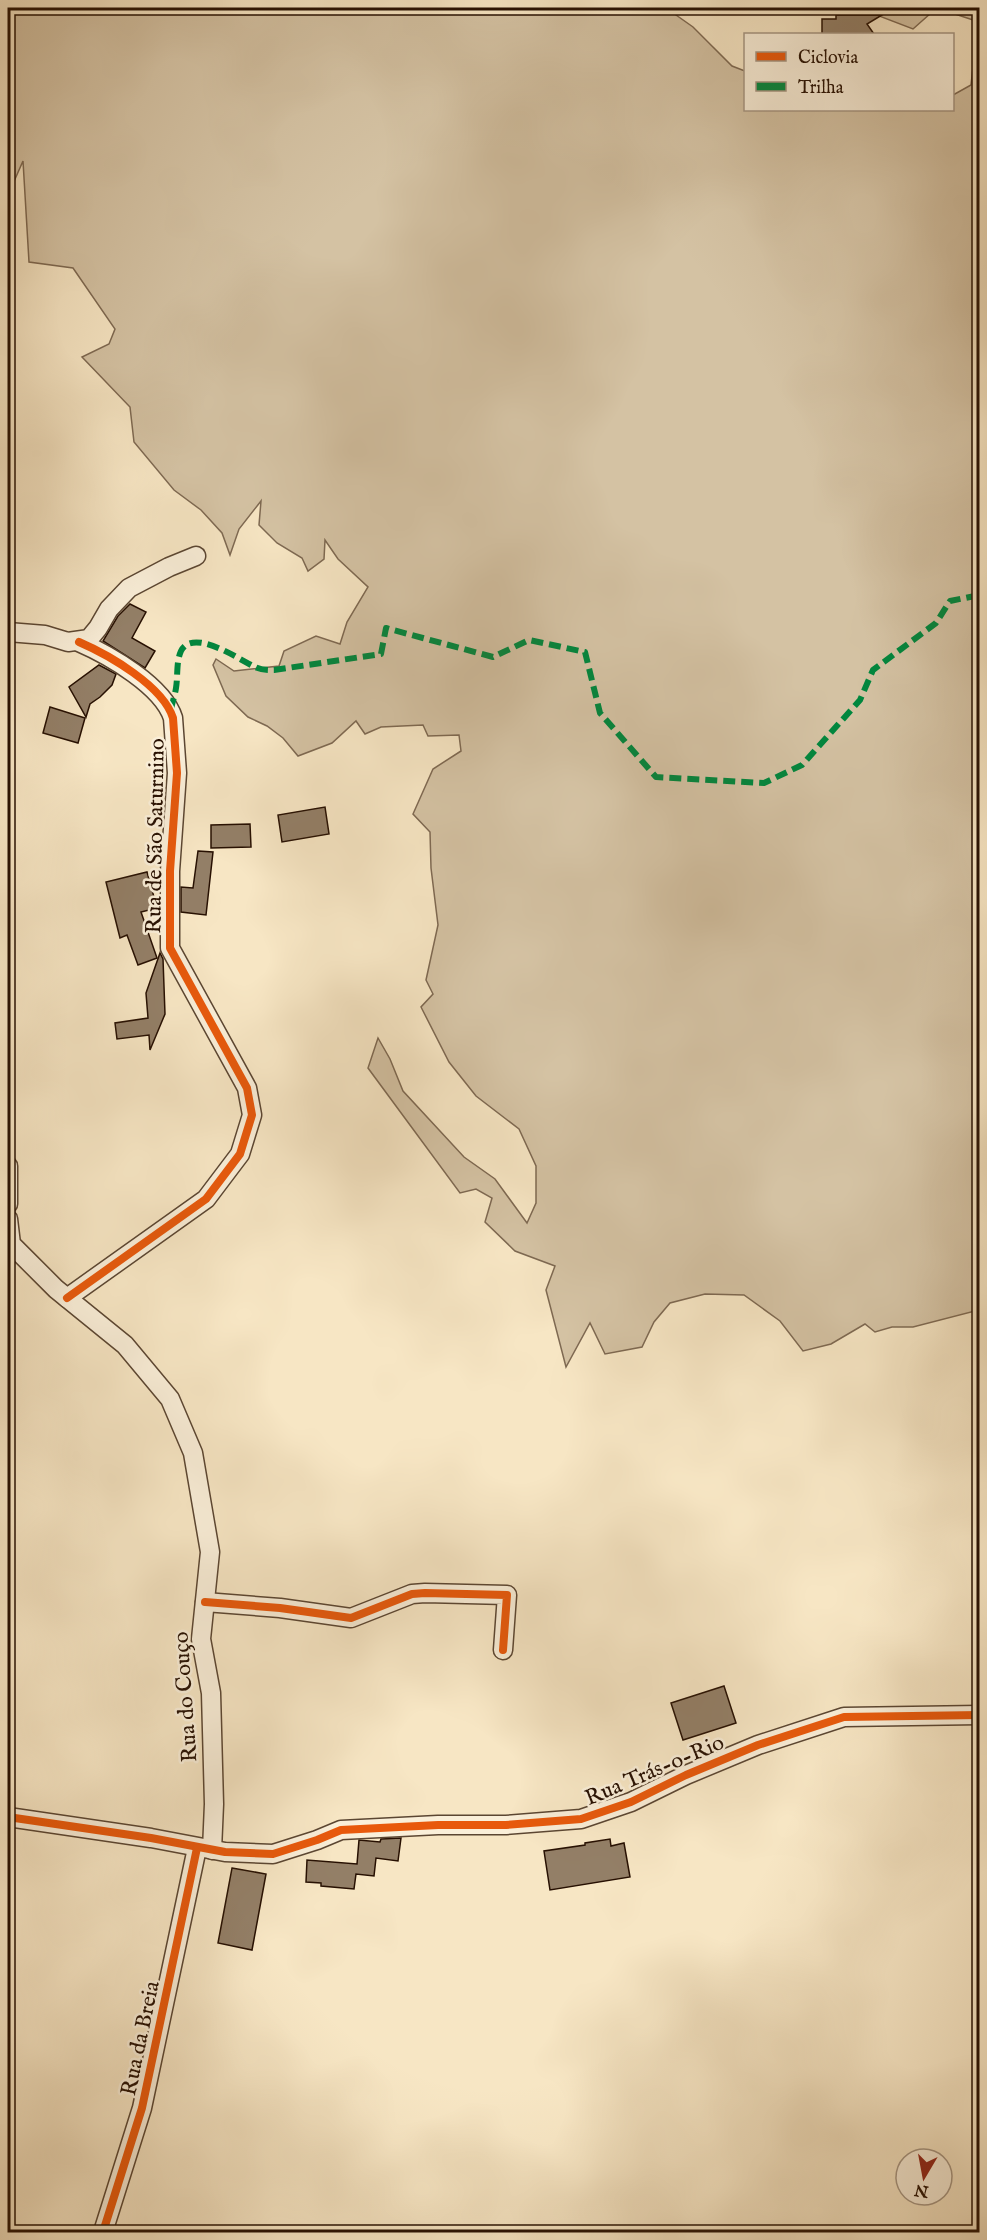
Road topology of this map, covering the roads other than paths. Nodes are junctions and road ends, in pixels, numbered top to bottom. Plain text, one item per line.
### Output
1 (196, 556) dead end
2 (8, 632) edge
3 (79, 642) junction
4 (8, 1166) edge
5 (8, 1204) edge
6 (8, 1219) edge
7 (67, 1298) junction
8 (205, 1602) junction
9 (503, 1650) dead end
10 (980, 1715) edge
11 (8, 1817) edge
12 (204, 1849) junction
13 (103, 2232) edge

1 - 3 street
2 - 3 street, Rua de São Saturnino
3 - 7 street, Rua de São Saturnino
4 - 5 street
6 - 7 street, Rua do Couço
7 - 8 street, Rua do Couço
8 - 9 street
8 - 12 street, Rua do Couço
10 - 12 street, Rua Trás-o-Rio
11 - 12 street, Rua Trás-o-Rio
12 - 13 street, Rua da Breia

